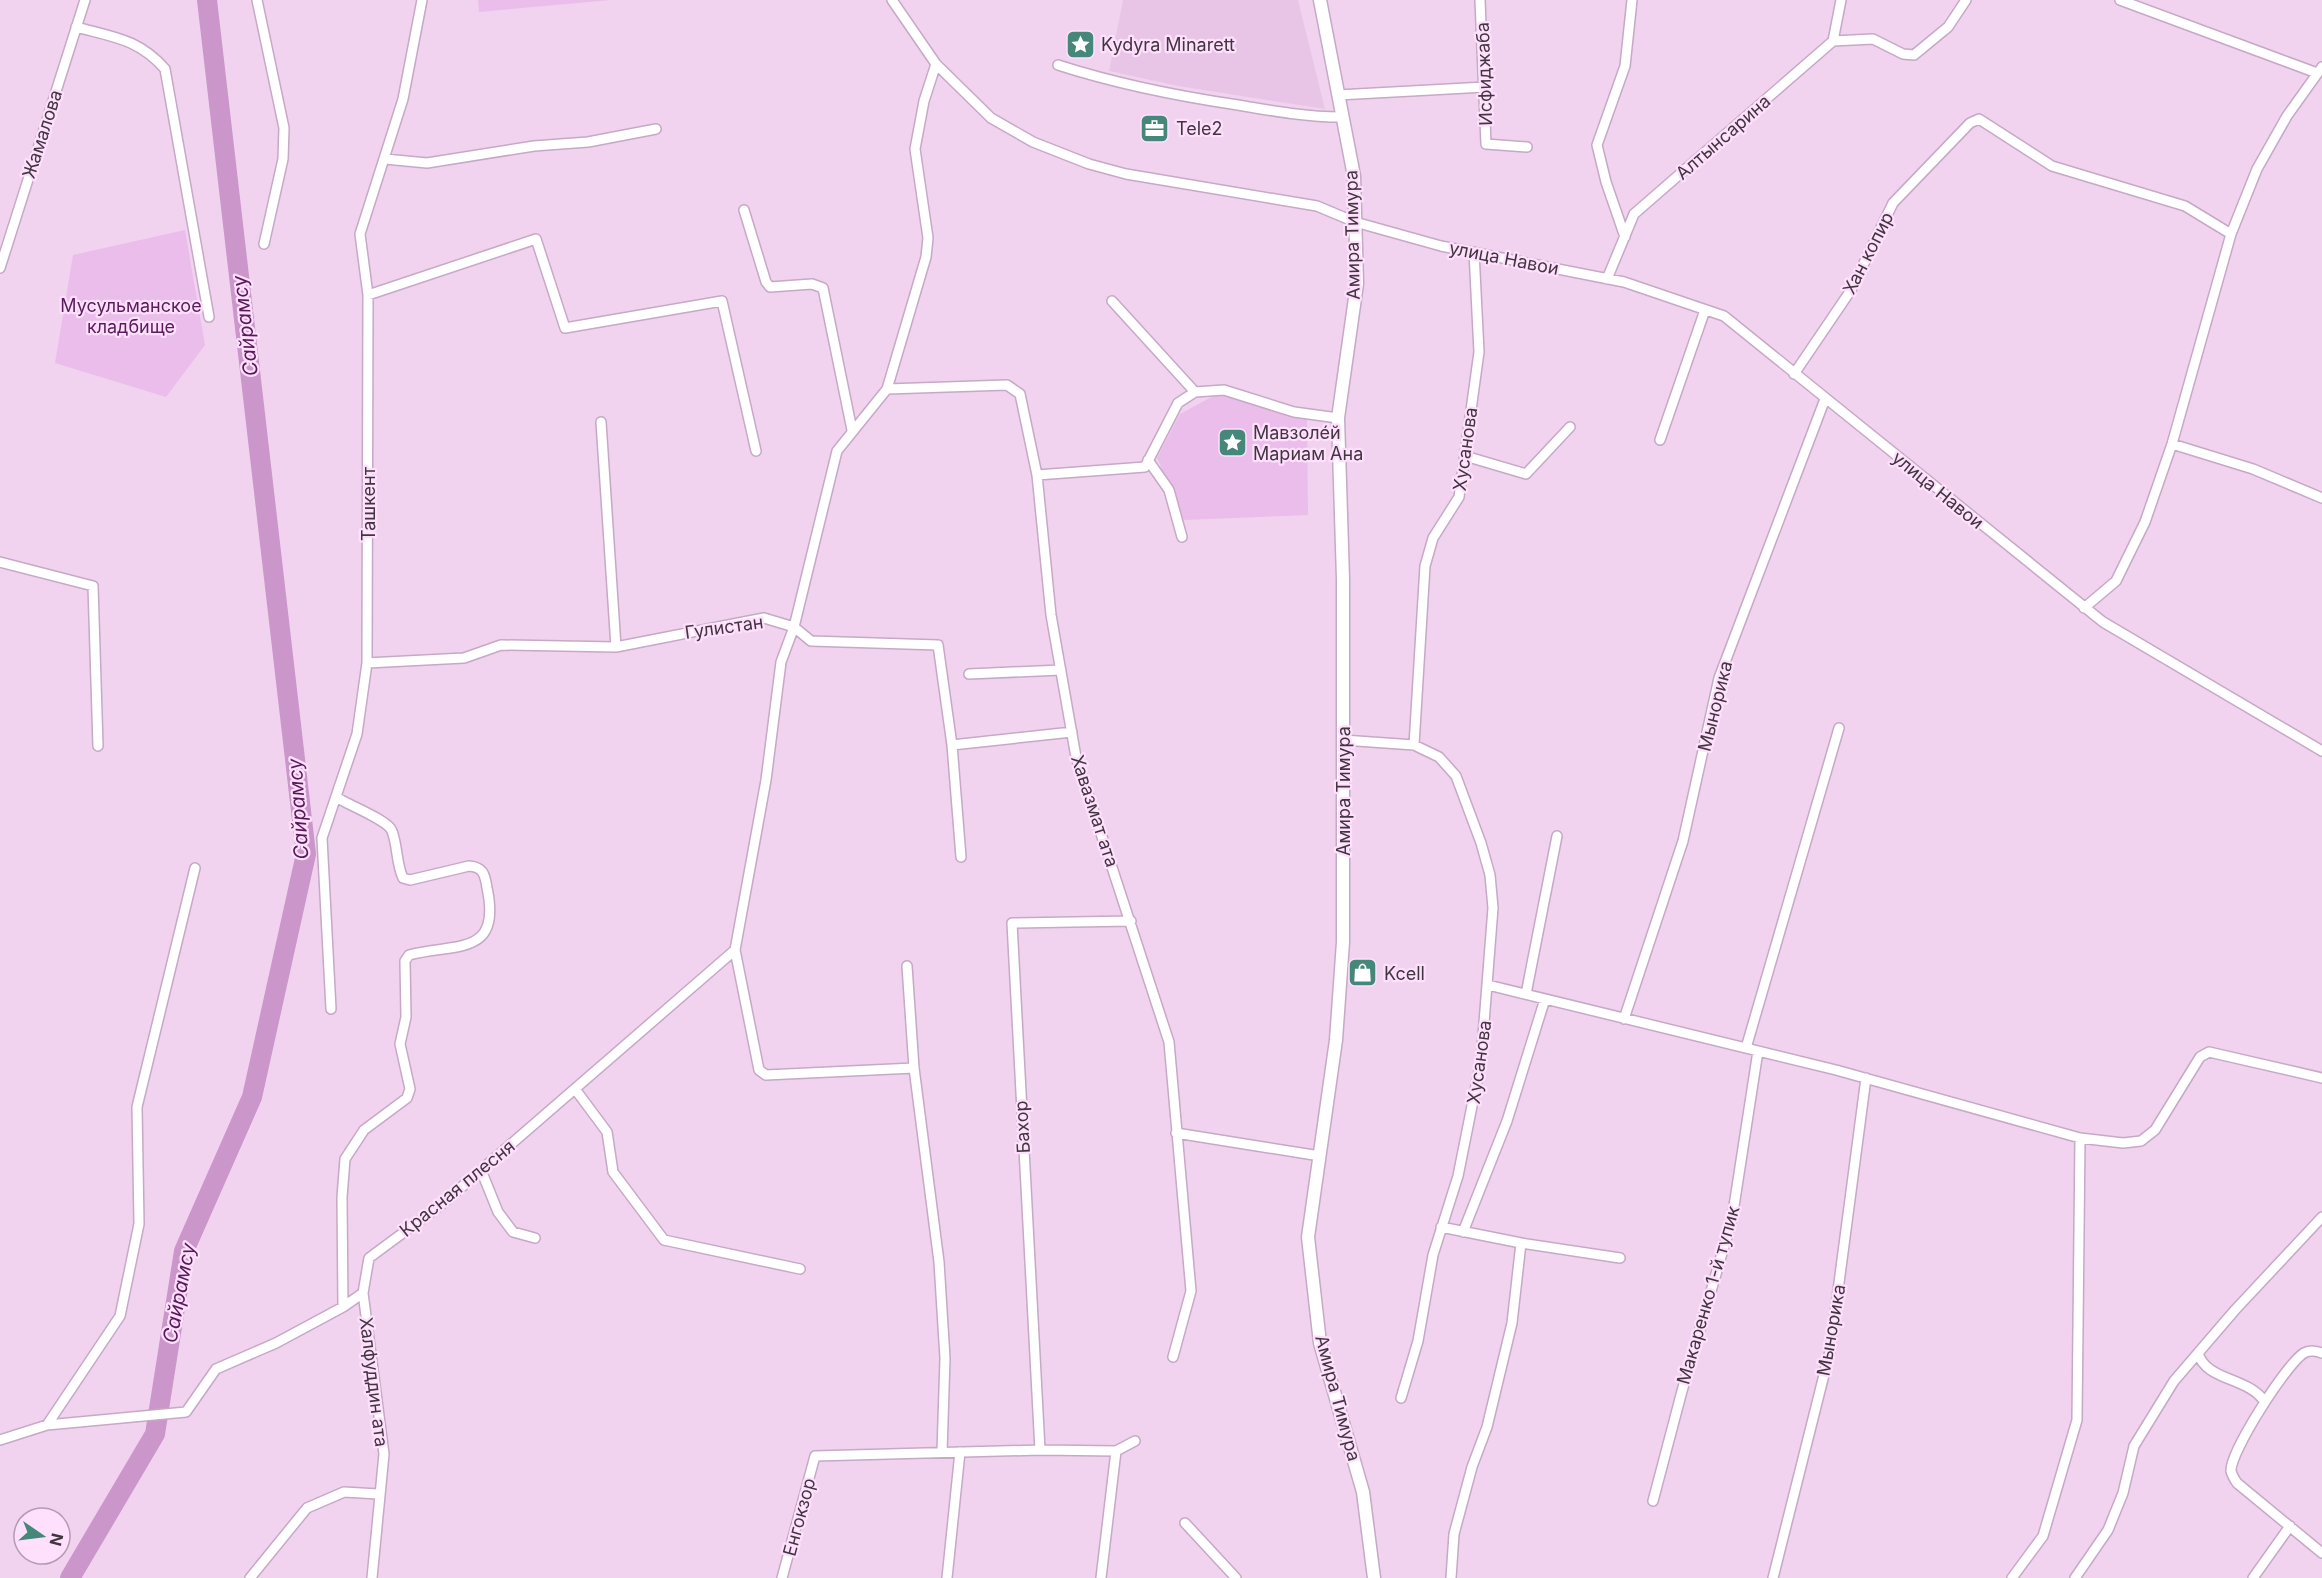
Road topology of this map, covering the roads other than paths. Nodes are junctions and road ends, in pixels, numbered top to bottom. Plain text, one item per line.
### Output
1 (85, 0) edge
2 (257, 0) edge
3 (422, 0) edge
4 (892, 0) edge
5 (1320, 0) edge
6 (1480, 0) edge
7 (1632, 0) edge
8 (1841, 0) edge
9 (1966, 0) edge
10 (2120, 0) edge
11 (76, 27) junction
12 (1833, 41) junction
13 (936, 64) junction
14 (1059, 64) dead end
15 (2319, 70) edge
16 (1485, 87) junction
17 (1338, 95) junction
18 (1342, 117) junction
19 (656, 129) dead end
20 (1527, 147) dead end
21 (385, 159) junction
22 (744, 210) dead end
23 (1355, 222) junction
24 (2231, 234) junction
25 (1625, 237) junction
26 (264, 244) dead end
27 (1474, 252) junction
28 (0, 268) edge
29 (1608, 279) junction
30 (368, 295) junction
31 (1112, 301) dead end
32 (1705, 310) junction
33 (209, 317) dead end
34 (1794, 374) junction
35 (887, 389) junction
36 (1195, 392) junction
37 (1825, 399) junction
38 (1338, 418) junction
39 (601, 422) dead end
40 (1570, 427) dead end
41 (852, 430) junction
42 (1660, 440) dead end
43 (2172, 444) junction
44 (756, 451) dead end
45 (1465, 456) junction
46 (1148, 460) junction
47 (1037, 475) junction
48 (2322, 498) edge
49 (1182, 537) dead end
50 (0, 562) edge
51 (2084, 608) junction
52 (794, 627) junction
53 (616, 646) junction
54 (367, 663) junction
55 (1061, 670) junction
56 (969, 674) dead end
57 (1839, 728) dead end
58 (1072, 732) junction
59 (1343, 740) junction
60 (952, 745) junction
61 (1414, 745) junction
62 (98, 746) dead end
63 (2322, 751) edge
64 (336, 797) junction
65 (1557, 836) dead end
66 (961, 857) dead end
67 (195, 868) dead end
68 (1131, 921) junction
69 (735, 950) junction
70 (907, 966) dead end
71 (1488, 985) junction
72 (1526, 994) junction
73 (1545, 999) junction
74 (331, 1010) dead end
75 (1624, 1019) junction
76 (1746, 1048) junction
77 (1758, 1051) junction
78 (914, 1068) junction
79 (1866, 1078) junction
80 (2322, 1078) edge
81 (575, 1089) junction
82 (1176, 1133) junction
83 (2080, 1138) junction
84 (1320, 1156) junction
85 (480, 1170) junction
86 (2322, 1217) edge
87 (1441, 1227) junction
88 (1463, 1232) junction
89 (535, 1238) dead end
90 (1521, 1243) junction
91 (1620, 1258) dead end
92 (800, 1269) dead end
93 (363, 1293) junction
94 (342, 1307) junction
95 (2198, 1353) junction
96 (2322, 1353) edge
97 (1173, 1358) dead end
98 (1401, 1398) dead end
99 (2264, 1401) junction
100 (47, 1425) junction
101 (0, 1440) edge
102 (1135, 1441) dead end
103 (1040, 1450) junction
104 (942, 1452) junction
105 (960, 1452) junction
106 (1116, 1452) junction
107 (378, 1494) junction
108 (1653, 1501) dead end
109 (1185, 1523) dead end
110 (2289, 1526) junction
111 (2322, 1553) edge
112 (250, 1578) edge
113 (372, 1578) edge
114 (782, 1578) edge
115 (947, 1578) edge
116 (1101, 1578) edge
117 (1236, 1578) edge
118 (1374, 1578) edge
119 (1451, 1578) edge
120 (1773, 1578) edge
121 (2012, 1578) edge
122 (2075, 1578) edge
123 (2253, 1578) edge

1 - 11 street, Жамалова
2 - 26 street
3 - 21 street, Ташкент
4 - 13 street, улица Навои
5 - 17 street, Амира Тимура
6 - 16 street, Исфиджаба
7 - 25 street
8 - 12 street
9 - 12 street
10 - 15 street
11 - 28 street, Жамалова
11 - 33 street
12 - 25 street, Алтынсарина
13 - 23 street, улица Навои
13 - 35 street
14 - 18 street
15 - 24 street
16 - 17 street
16 - 20 street, Исфиджаба
17 - 18 street, Амира Тимура
18 - 23 street, Амира Тимура
19 - 21 street
21 - 30 street, Ташкент
22 - 41 street
23 - 27 street, улица Навои
23 - 38 street, Амира Тимура
24 - 34 street, Хан копир
24 - 43 street
25 - 29 street, Алтынсарина
27 - 29 street, улица Навои
27 - 45 street, Хусанова
29 - 32 street, улица Навои
30 - 44 street
30 - 54 street, Ташкент
31 - 36 street
32 - 34 street, улица Навои
32 - 42 street
34 - 37 street, улица Навои
35 - 41 street
35 - 47 street, Хавазмат ата
36 - 38 street
36 - 46 street
37 - 51 street, улица Навои
37 - 75 street, Мынорика
38 - 59 street, Амира Тимура
39 - 53 street
40 - 45 street
41 - 52 street
43 - 48 street
43 - 51 street
45 - 61 street, Хусанова
46 - 47 street
46 - 49 street
47 - 55 street, Хавазмат ата
50 - 62 street
51 - 63 street, улица Навои
52 - 53 street, Гулистан
52 - 60 street, Гулистан
52 - 69 street
53 - 54 street, Гулистан
54 - 64 street, Ташкент
55 - 56 street
55 - 58 street, Хавазмат ата
57 - 76 street
58 - 60 street
58 - 68 street, Хавазмат ата
59 - 61 street, Хусанова
59 - 84 street, Амира Тимура
60 - 66 street, Гулистан
61 - 71 street, Хусанова
64 - 74 street, Ташкент
64 - 94 street, Халфуддин ата
65 - 72 street
67 - 100 street
68 - 82 street, Хавазмат ата
68 - 103 street, Бахор
69 - 78 street
69 - 81 street, Красная плесня
70 - 78 street
71 - 72 street
71 - 87 street, Хусанова
72 - 73 street
73 - 75 street
73 - 88 street
75 - 76 street
76 - 77 street
77 - 79 street
77 - 108 street, Макаренко 1-й тупик
78 - 104 street
79 - 83 street
79 - 120 street, Мынорика
80 - 83 street
81 - 85 street, Красная плесня
81 - 92 street
82 - 84 street
82 - 97 street, Хавазмат ата
83 - 121 street
84 - 118 street, Амира Тимура
85 - 89 street
85 - 93 street, Красная плесня
86 - 95 street
87 - 88 street
87 - 98 street, Хусанова
88 - 90 street
90 - 91 street
90 - 119 street
93 - 94 street
93 - 107 street, Халфуддин ата
94 - 100 street
95 - 99 street
95 - 122 street
96 - 99 street
99 - 110 street
100 - 101 street
102 - 106 street
103 - 105 street
103 - 106 street
104 - 105 street
104 - 114 street, Енгокзор
105 - 115 street
106 - 116 street
107 - 112 street
107 - 113 street, Халфуддин ата
109 - 117 street
110 - 111 street
110 - 123 street

